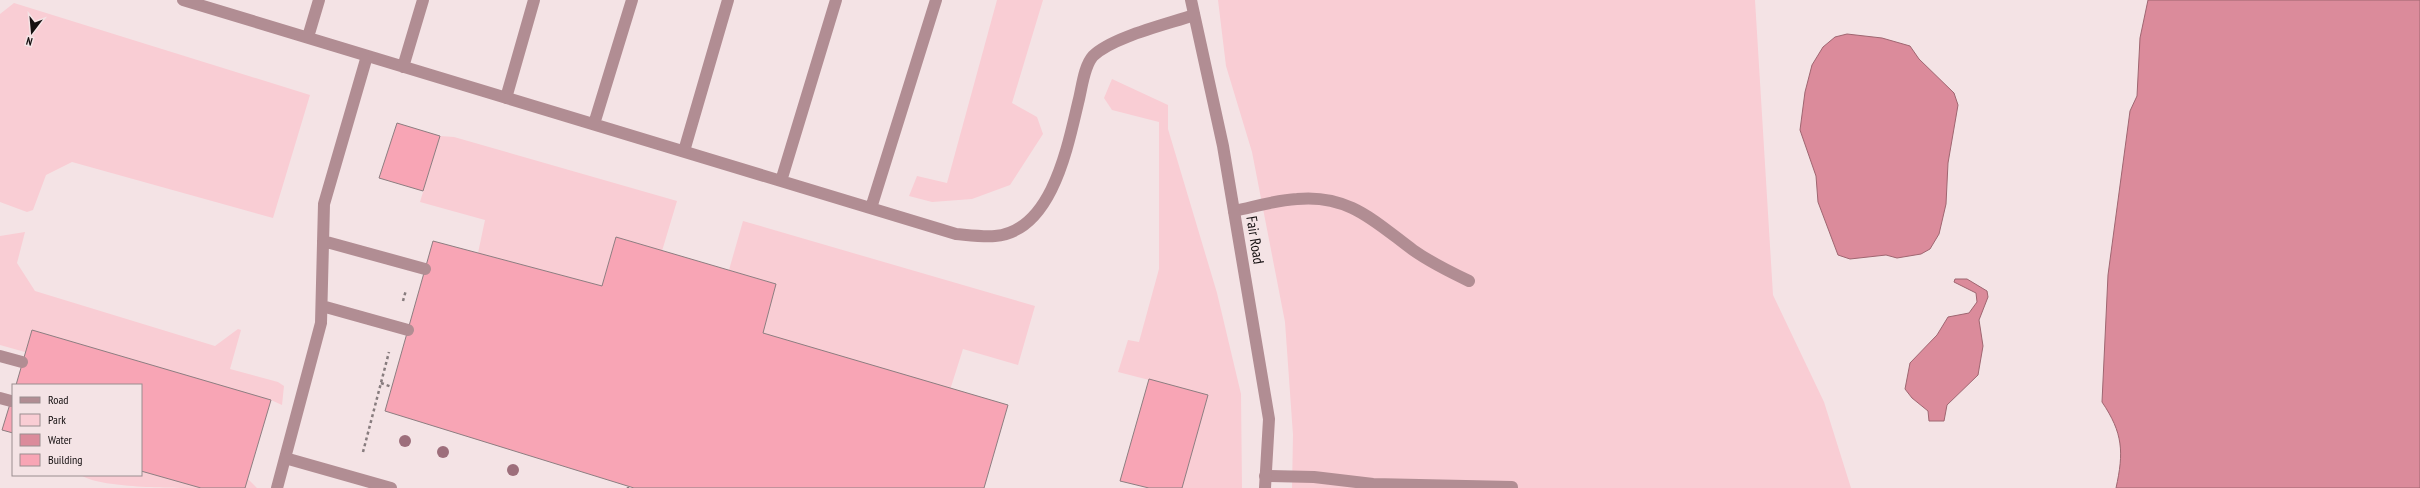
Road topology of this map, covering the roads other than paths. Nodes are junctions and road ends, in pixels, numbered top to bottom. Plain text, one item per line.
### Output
1 (184, 0) edge
2 (319, 0) edge
3 (423, 0) edge
4 (534, 0) edge
5 (632, 0) edge
6 (728, 0) edge
7 (836, 0) edge
8 (936, 0) edge
9 (1191, 0) edge
10 (209, 4) edge
11 (1194, 15) junction
12 (308, 37) junction
13 (367, 56) junction
14 (403, 67) junction
15 (506, 98) junction
16 (594, 124) junction
17 (684, 151) junction
18 (782, 181) junction
19 (871, 208) junction
20 (1234, 211) junction
21 (323, 241) junction
22 (425, 269) dead end
23 (1469, 281) dead end
24 (322, 306) junction
25 (408, 330) dead end
26 (0, 356) edge
27 (22, 362) dead end
28 (285, 458) junction
29 (1266, 476) junction
30 (1512, 487) edge
31 (277, 488) edge
32 (392, 488) edge
33 (1265, 488) edge

1 - 10 street
2 - 12 street
3 - 14 street
4 - 15 street
5 - 16 street
6 - 17 street
7 - 18 street
8 - 19 street
9 - 11 street, Fair Road
10 - 12 street
11 - 19 street
11 - 20 street, Fair Road
12 - 13 street
13 - 14 street
13 - 21 street
14 - 15 street
15 - 16 street
16 - 17 street
17 - 18 street
18 - 19 street
20 - 23 street
20 - 29 street, Fair Road
21 - 22 street
21 - 24 street
24 - 25 street
24 - 28 street
26 - 27 street
28 - 31 street
28 - 32 street
29 - 30 street
29 - 33 street, Fair Road

